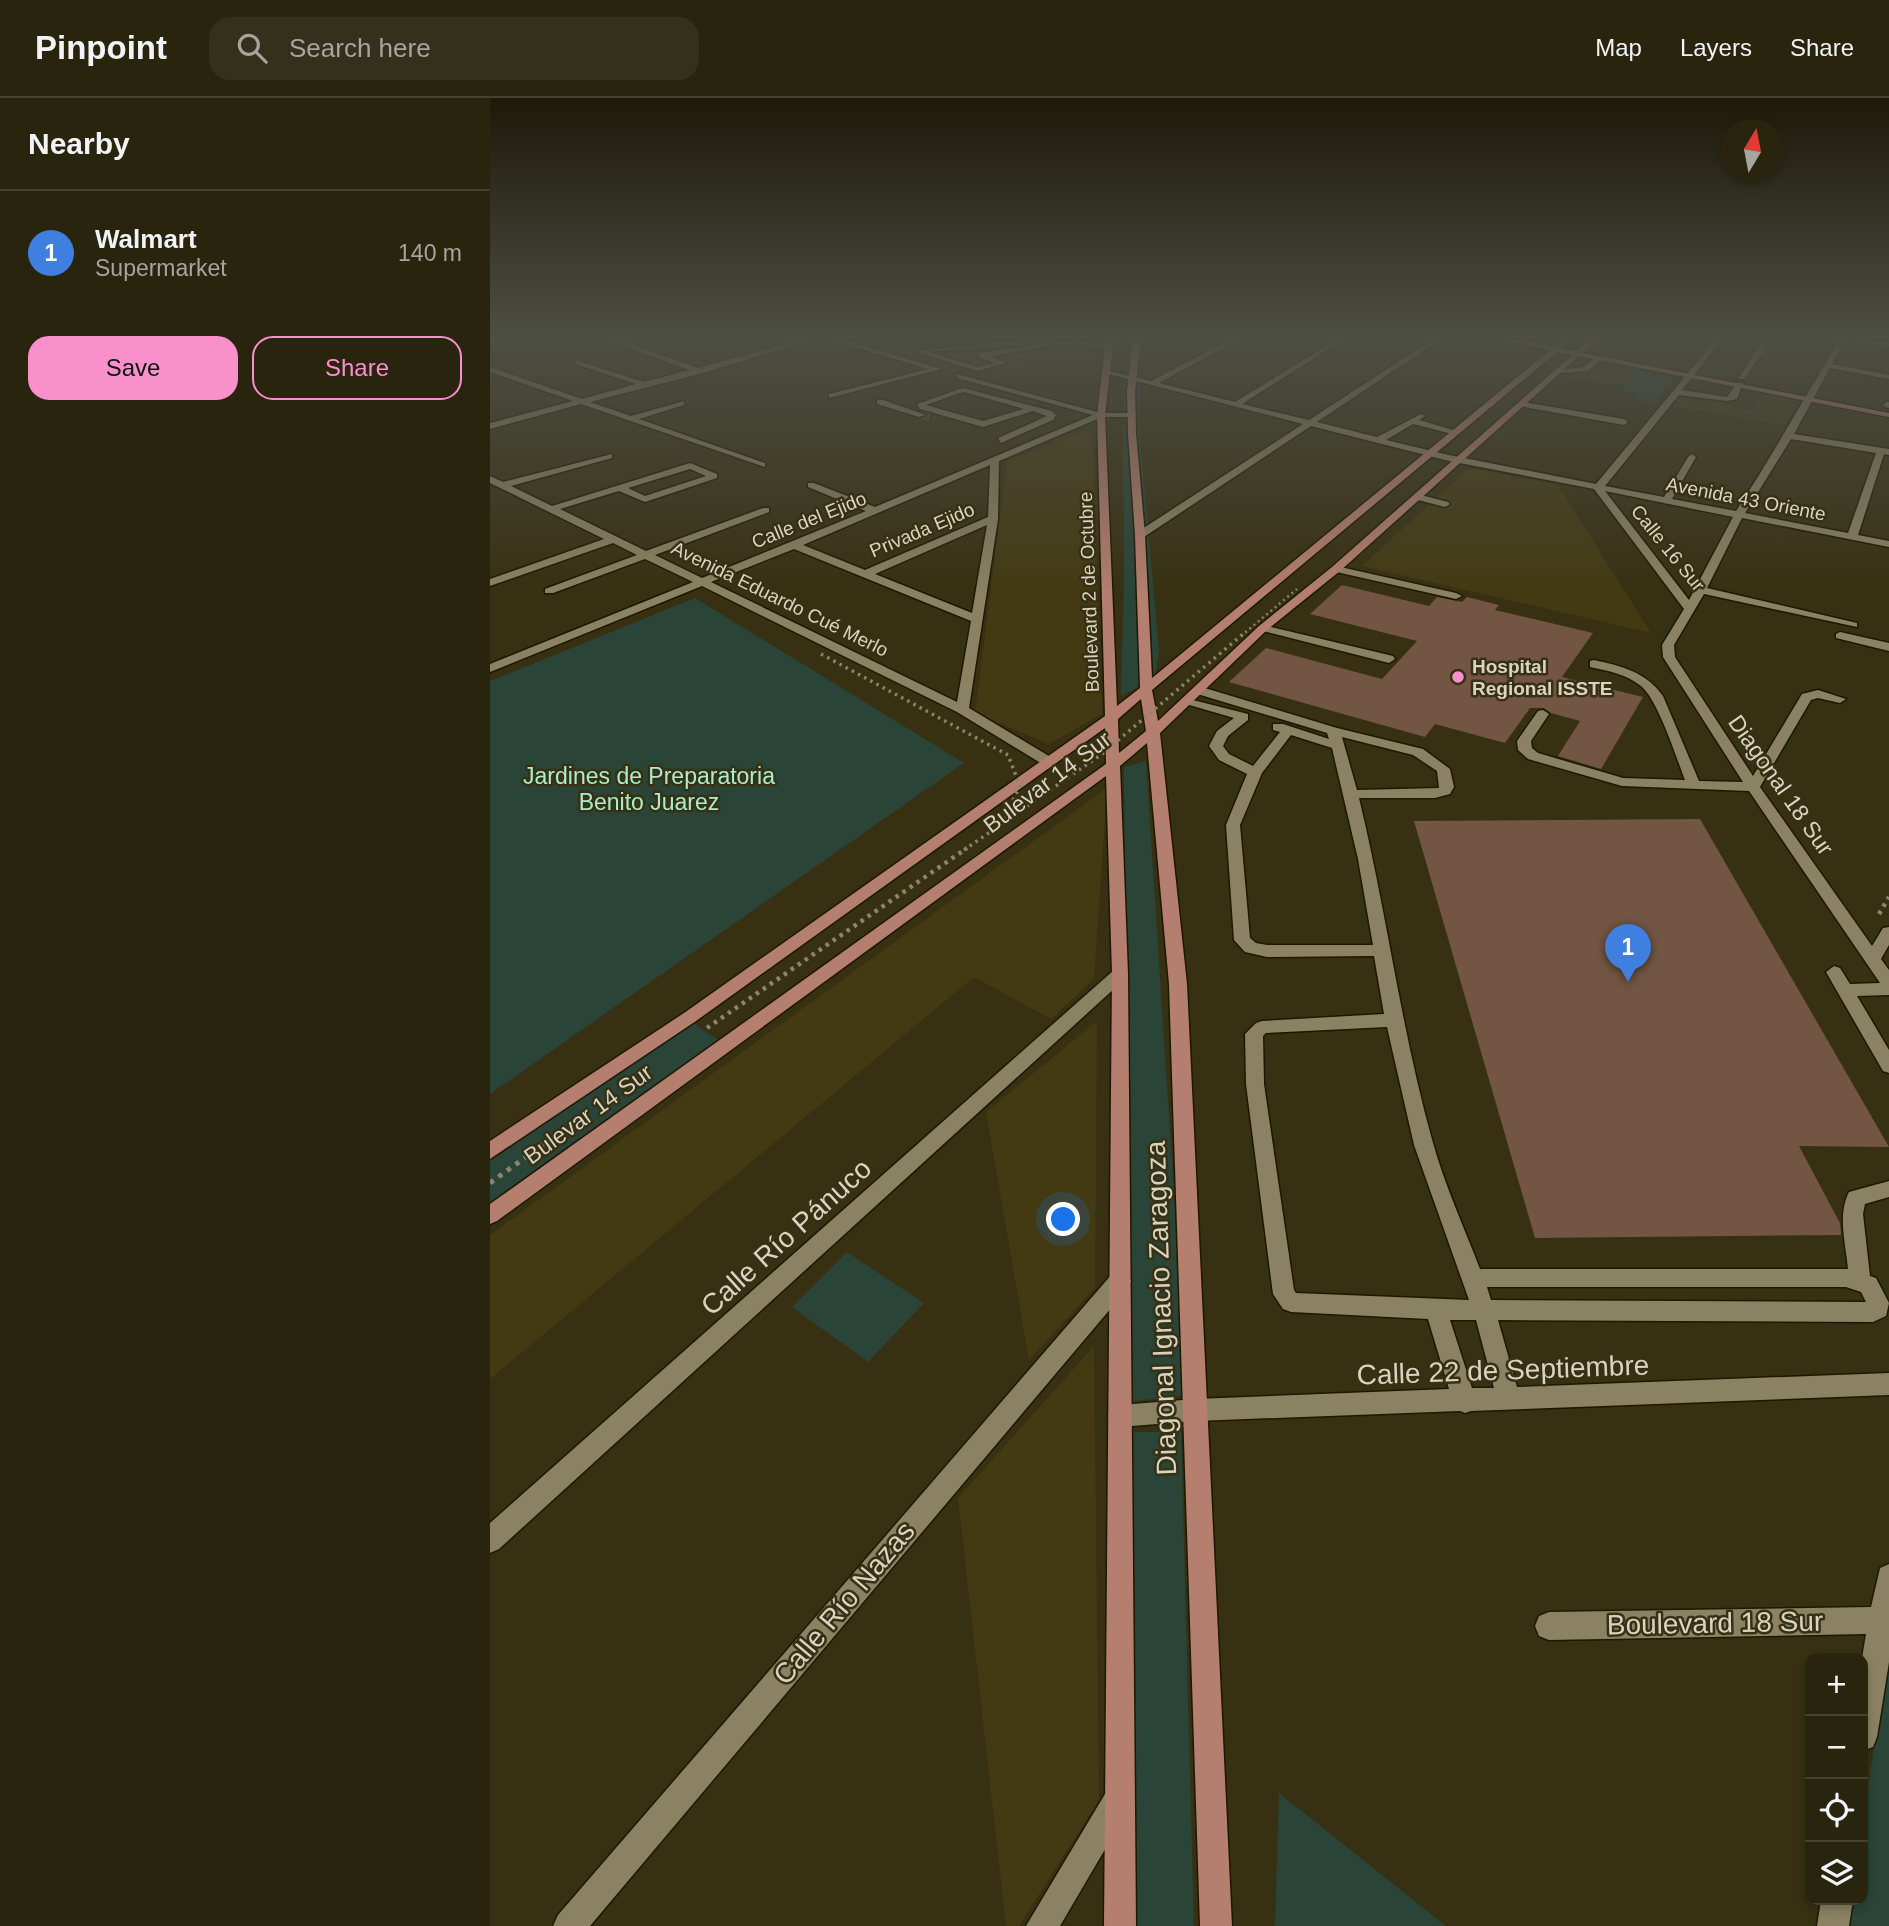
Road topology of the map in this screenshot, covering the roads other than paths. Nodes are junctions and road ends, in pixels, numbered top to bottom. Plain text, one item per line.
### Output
1 (650, 424) edge
2 (951, 424) tunnel mouth
3 (1034, 424) edge
4 (1080, 424) edge
5 (1101, 424) edge
6 (1134, 424) edge
7 (1312, 424) edge
8 (1319, 424) edge
9 (1406, 424) edge
10 (1425, 424) edge
11 (1465, 424) edge
12 (1500, 424) edge
13 (1650, 424) edge
14 (1795, 424) edge
15 (1456, 432) junction
16 (1789, 436) junction
17 (1379, 439) junction
18 (1001, 440) junction
19 (1026, 448) junction
20 (1885, 452) edge
21 (1431, 453) junction
22 (608, 456) dead end
23 (1692, 457) dead end
24 (1460, 460) junction
25 (995, 462) junction
26 (762, 465) dead end
27 (564, 468) junction
28 (580, 477) dead end
29 (490, 480) edge
30 (502, 485) junction
31 (811, 485) dead end
32 (620, 488) junction
33 (1598, 488) junction
34 (1417, 497) junction
35 (1666, 501) junction
36 (1445, 504) dead end
37 (551, 509) junction
38 (766, 510) dead end
39 (876, 512) junction
40 (1739, 515) junction
41 (993, 519) junction
42 (1140, 536) junction
43 (1852, 537) junction
44 (613, 539) junction
45 (1889, 544) edge
46 (794, 545) junction
47 (647, 556) junction
48 (1336, 569) junction
49 (865, 574) junction
50 (490, 583) edge
51 (700, 583) junction
52 (1701, 590) junction
53 (549, 591) dead end
54 (1456, 596) dead end
55 (1690, 609) junction
56 (977, 619) junction
57 (1853, 625) dead end
58 (1263, 628) junction
59 (1840, 636) dead end
60 (1889, 647) edge
61 (1389, 659) dead end
62 (1594, 664) dead end
63 (490, 668) edge
64 (1146, 690) junction
65 (1198, 690) junction
66 (1840, 699) dead end
67 (1185, 702) junction
68 (962, 709) junction
69 (1543, 714) dead end
70 (1243, 717) junction
71 (1111, 718) junction
72 (1288, 730) junction
73 (1153, 732) junction
74 (1336, 739) junction
75 (1049, 762) junction
76 (1113, 765) junction
77 (1255, 772) junction
78 (1693, 783) junction
79 (1754, 787) junction
80 (1350, 794) junction
81 (1889, 932) edge
82 (1381, 950) junction
83 (1874, 958) junction
84 (1834, 972) dead end
85 (1120, 974) junction
86 (1889, 983) edge
87 (1889, 989) edge
88 (1844, 990) junction
89 (1394, 1020) junction
90 (1889, 1066) edge
91 (490, 1151) edge
92 (1889, 1189) edge
93 (490, 1215) edge
94 (1471, 1278) junction
95 (1860, 1280) junction
96 (1120, 1281) junction
97 (1436, 1310) junction
98 (1484, 1310) junction
99 (1889, 1384) edge
100 (1509, 1400) junction
101 (1465, 1402) junction
102 (1195, 1410) junction
103 (1120, 1416) junction
104 (490, 1541) edge
105 (1889, 1577) edge
106 (1881, 1620) junction
107 (1549, 1626) dead end
108 (1866, 1716) edge
109 (1120, 1799) junction
110 (1836, 1905) edge
111 (569, 1926) edge
112 (1042, 1926) edge
113 (1120, 1926) edge
114 (1216, 1926) edge
115 (1833, 1926) edge

1 - 26 street
2 - 18 street
3 - 18 street
4 - 19 street, Calle del Ejido
5 - 71 main road, Boulevard 2 de Octubre
6 - 42 main road
7 - 42 street
8 - 17 street, Avenida 43 Oriente
9 - 17 street
10 - 15 street
11 - 15 main road, Bulevar 14 Sur
12 - 24 main road, Bulevar 14 Sur
13 - 33 street
14 - 16 street, Calle 16 Sur
15 - 21 main road, Bulevar 14 Sur
16 - 20 street
16 - 40 street, Calle 16 Sur
17 - 21 street, Avenida 43 Oriente
18 - 19 street
19 - 25 street, Calle del Ejido
20 - 43 street
21 - 24 street, Avenida 43 Oriente
21 - 64 main road, Bulevar 14 Sur
22 - 27 street
23 - 35 street
24 - 33 street, Avenida 43 Oriente
24 - 34 main road, Bulevar 14 Sur
25 - 39 street, Calle del Ejido
25 - 41 street
27 - 28 street
27 - 30 street
29 - 30 street, Avenida Eduardo Cué Merlo
30 - 37 street, Avenida Eduardo Cué Merlo
31 - 39 street
32 - 32 street
32 - 37 street
33 - 35 street, Avenida 43 Oriente
33 - 55 street, Calle 16 Sur
34 - 36 street
34 - 48 main road, Bulevar 14 Sur
35 - 40 street, Avenida 43 Oriente
37 - 44 street, Avenida Eduardo Cué Merlo
38 - 47 street
39 - 46 street, Calle del Ejido
40 - 43 street, Avenida 43 Oriente
40 - 52 street, Calle 16 Sur
41 - 49 street, Privada Ejido
41 - 56 street
42 - 64 main road
43 - 45 street, Avenida 43 Oriente
44 - 47 street, Avenida Eduardo Cué Merlo
44 - 50 street
46 - 49 street
46 - 51 street, Calle del Ejido
47 - 51 street, Avenida Eduardo Cué Merlo
47 - 53 street
48 - 54 street
48 - 58 main road, Bulevar 14 Sur
49 - 56 street
51 - 63 street, Calle del Ejido
51 - 68 street, Avenida Eduardo Cué Merlo
52 - 55 street, Calle 16 Sur
52 - 57 street
55 - 79 street, Diagonal 18 Sur
56 - 68 street
58 - 61 street
58 - 65 main road, Bulevar 14 Sur
59 - 60 street
62 - 78 street
64 - 71 main road, Bulevar 14 Sur
64 - 73 main road, Diagonal Ignacio Zaragoza
65 - 67 main road, Bulevar 14 Sur
65 - 74 street
66 - 79 street
67 - 70 street
67 - 73 main road, Bulevar 14 Sur
68 - 75 street, Avenida Eduardo Cué Merlo
69 - 78 street
70 - 72 street
70 - 77 street
71 - 75 main road, Bulevar 14 Sur
71 - 76 main road, Diagonal Ignacio Zaragoza
72 - 74 street
72 - 77 street
73 - 76 main road, Bulevar 14 Sur
73 - 102 main road, Diagonal Ignacio Zaragoza
74 - 80 street
74 - 80 street
75 - 91 main road, Bulevar 14 Sur
76 - 85 main road, Diagonal Ignacio Zaragoza
76 - 93 main road, Bulevar 14 Sur
77 - 82 street
78 - 79 street
79 - 83 street, Diagonal 18 Sur
80 - 82 street
81 - 83 street
82 - 89 street
83 - 86 street, Diagonal 18 Sur
84 - 88 street
85 - 96 main road, Diagonal Ignacio Zaragoza
85 - 104 street, Calle Río Pánuco
87 - 88 street
88 - 90 street
89 - 94 street
89 - 97 street
92 - 95 street
94 - 95 street
94 - 98 street
95 - 98 street
96 - 103 main road, Diagonal Ignacio Zaragoza
96 - 111 street, Calle Río Nazas
97 - 98 street
97 - 101 street
98 - 100 street
99 - 100 street, Calle 22 de Septiembre
100 - 101 street, Calle 22 de Septiembre
101 - 102 street, Calle 22 de Septiembre
102 - 103 street, Calle 22 de Septiembre
102 - 114 main road, Diagonal Ignacio Zaragoza
103 - 109 main road, Diagonal Ignacio Zaragoza
105 - 106 street
106 - 107 street, Boulevard 18 Sur
106 - 108 street
109 - 112 street
109 - 113 main road, Diagonal Ignacio Zaragoza
110 - 115 street

